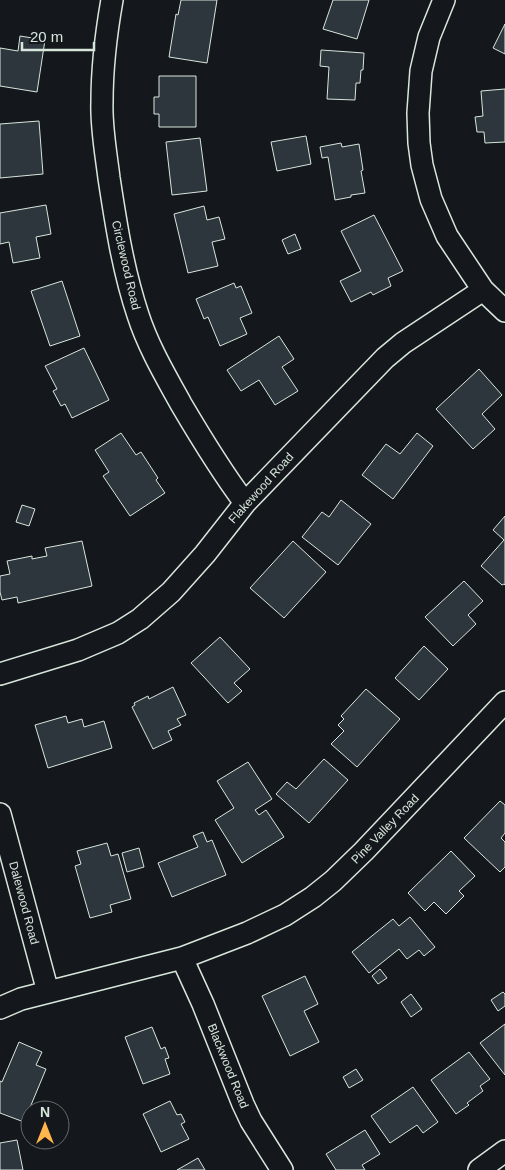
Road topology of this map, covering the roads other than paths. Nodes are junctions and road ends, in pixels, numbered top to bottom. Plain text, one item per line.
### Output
1 (112, 0) edge
2 (444, 0) edge
3 (483, 290) junction
4 (505, 311) edge
5 (245, 503) junction
6 (0, 674) edge
7 (505, 702) edge
8 (0, 814) edge
9 (182, 958) junction
10 (48, 992) junction
11 (0, 1008) edge
12 (505, 1151) edge
13 (282, 1170) edge
14 (479, 1170) edge

1 - 5 street, Circlewood Road
2 - 3 street
3 - 4 street
3 - 5 street, Flakewood Road
5 - 6 street, Flakewood Road
7 - 9 street, Pine Valley Road
8 - 10 street, Dalewood Road
9 - 10 street, Pine Valley Road
9 - 13 street, Blackwood Road
10 - 11 street
12 - 14 street

